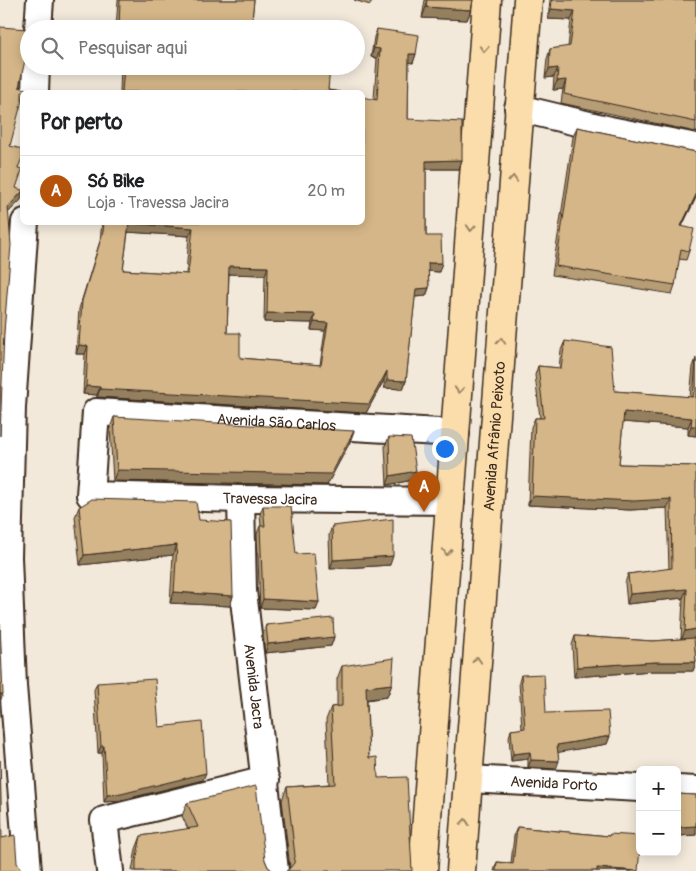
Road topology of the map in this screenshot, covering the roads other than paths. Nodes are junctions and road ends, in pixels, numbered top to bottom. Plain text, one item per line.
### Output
1 (40, 0) edge
2 (487, 0) edge
3 (528, 0) edge
4 (39, 20) edge
5 (35, 75) edge
6 (34, 90) edge
7 (518, 108) junction
8 (696, 148) edge
9 (25, 225) edge
10 (456, 434) junction
11 (90, 495) joint
12 (241, 499) junction
13 (451, 501) junction
14 (468, 779) junction
15 (266, 780) junction
16 (636, 788) edge
17 (681, 789) edge
18 (696, 790) edge
19 (28, 871) edge
20 (110, 871) edge
21 (275, 871) edge
22 (423, 871) edge
23 (461, 871) edge

1 - 4 street
2 -> 10 main road
3 - 7 main road, Avenida Afrânio Peixoto
5 - 6 street
7 - 8 street
14 -> 7 main road, Avenida Afrânio Peixoto
9 - 19 street
10 - 11 street, Avenida São Carlos
10 - 13 main road
11 - 12 street, Travessa Jacira
12 - 13 street, Travessa Jacira
12 - 15 street, Avenida Jacra
13 -> 22 main road
14 - 16 street, Avenida Porto
23 -> 14 main road, Avenida Afrânio Peixoto
15 - 20 street
15 - 21 street, Avenida Jacra
17 - 18 street

